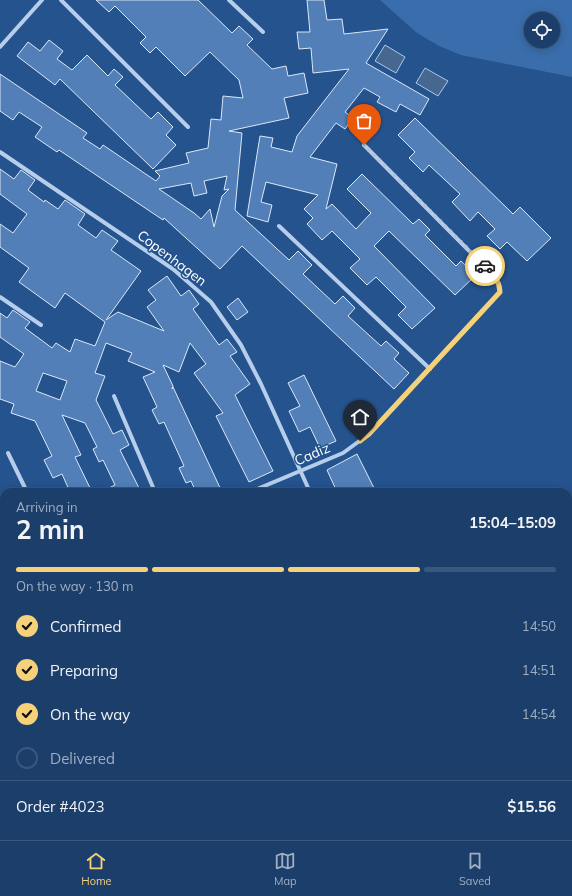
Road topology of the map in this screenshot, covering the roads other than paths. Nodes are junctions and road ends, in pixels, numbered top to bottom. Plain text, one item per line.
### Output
1 (42, 0) edge
2 (61, 0) edge
3 (229, 0) edge
4 (263, 32) dead end
5 (0, 47) edge
6 (188, 127) dead end
7 (364, 145) dead end
8 (0, 152) edge
9 (279, 226) dead end
10 (0, 297) edge
11 (41, 325) dead end
12 (430, 369) junction
13 (114, 396) dead end
14 (8, 453) dead end
15 (301, 471) junction
16 (25, 488) edge
17 (153, 488) edge
18 (260, 488) edge
19 (308, 488) edge

1 - 5 street
2 - 6 street
3 - 4 street
7 - 12 street, Cadiz
8 - 15 street, Copenhagen
9 - 12 street
10 - 11 street
12 - 15 street, Cadiz
13 - 17 street
14 - 16 street
15 - 18 street, Cadiz
15 - 19 street, Copenhagen

